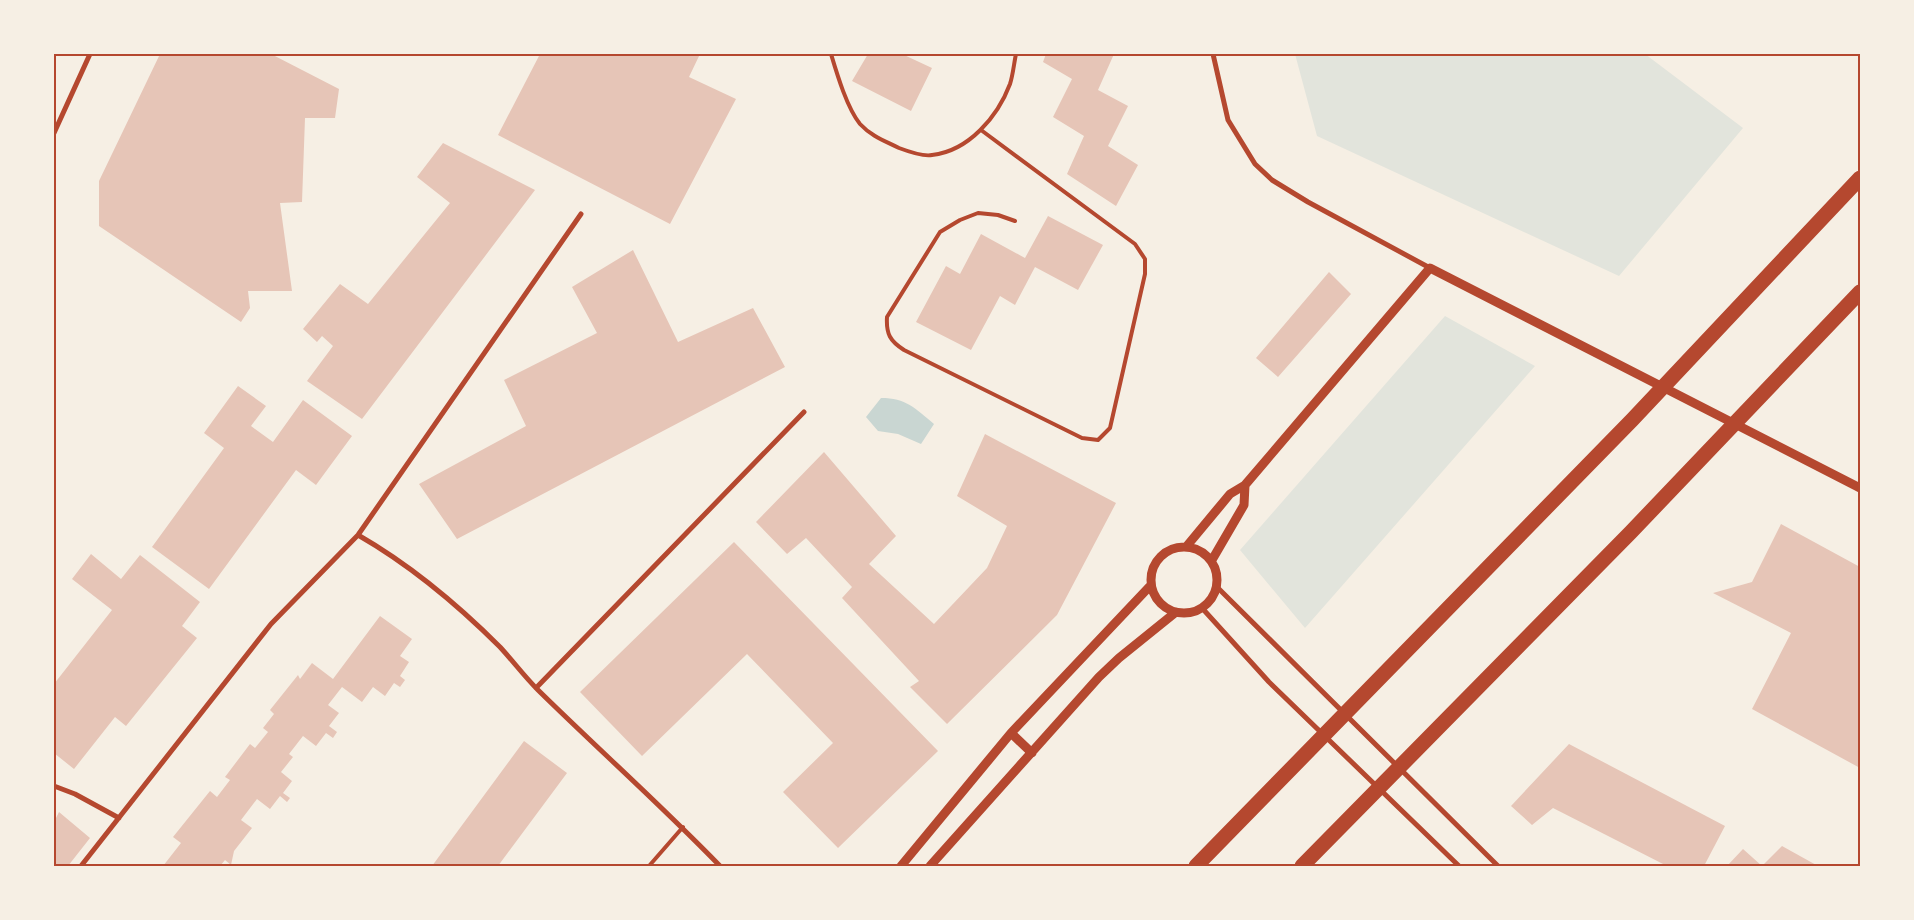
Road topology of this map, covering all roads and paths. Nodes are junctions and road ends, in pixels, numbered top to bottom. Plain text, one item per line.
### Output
1 (90, 54) edge
2 (831, 54) edge
3 (1016, 54) edge
4 (1213, 54) edge
5 (981, 130) junction
6 (54, 133) edge
7 (1860, 178) edge
8 (581, 214) dead end
9 (1015, 221) dead end
10 (1430, 268) junction
11 (1860, 292) edge
12 (804, 412) dead end
13 (1245, 485) junction
14 (1860, 488) edge
15 (358, 535) junction
16 (1186, 547) junction
17 (1212, 560) junction
18 (1151, 585) junction
19 (1217, 587) junction
20 (1202, 608) junction
21 (1176, 612) junction
22 (536, 688) junction
23 (1011, 733) junction
24 (1032, 753) junction
25 (54, 786) edge
26 (119, 818) junction
27 (683, 828) junction
28 (81, 866) edge
29 (649, 866) edge
30 (720, 866) edge
31 (901, 866) edge
32 (930, 866) edge
33 (1196, 866) edge
34 (1302, 866) edge
35 (1459, 866) edge
36 (1498, 866) edge

1 - 6 street
2 - 5 lane
3 - 5 lane
4 - 10 street
5 - 9 lane
7 - 33 highway
8 - 15 street
10 - 13 street
10 - 14 street
11 - 34 highway
12 - 22 street
13 - 16 street
13 - 17 street
15 - 22 street
15 - 26 street
16 - 17 street
16 - 18 street
17 - 19 street
18 - 21 street
18 - 23 street
19 - 20 street
19 - 36 street
20 - 21 street
20 - 35 street
21 - 24 street
22 - 27 street
23 - 24 street
23 - 31 street
24 - 32 street
25 - 26 street
26 - 28 street
27 - 29 lane
27 - 30 street

